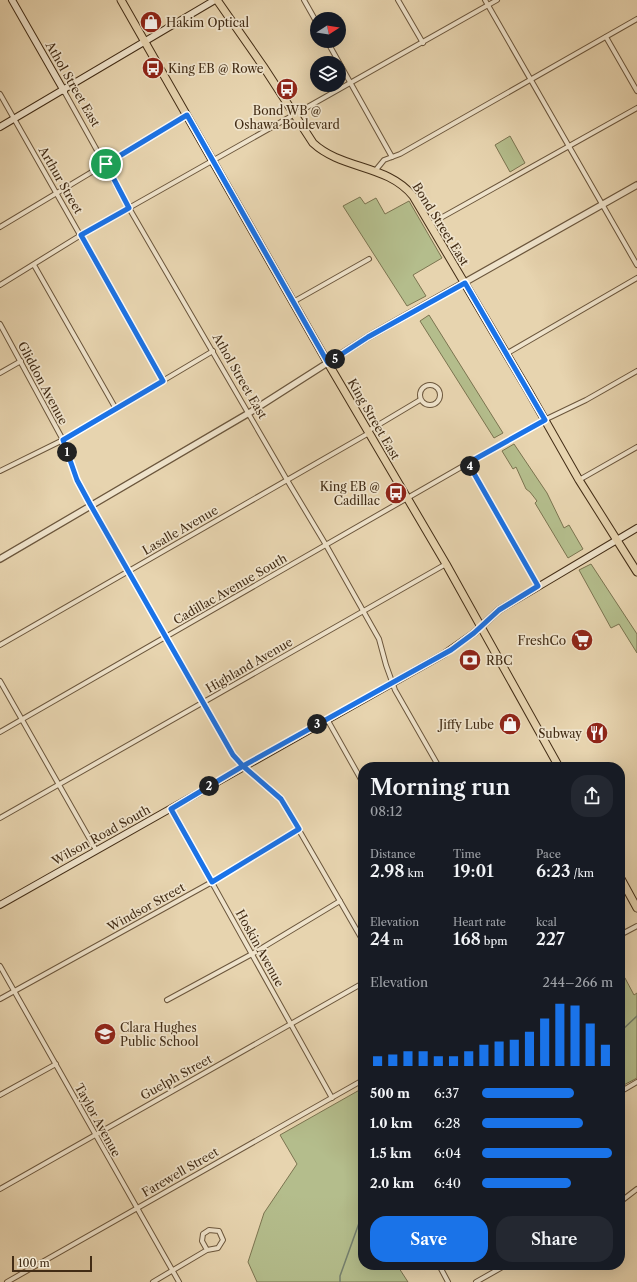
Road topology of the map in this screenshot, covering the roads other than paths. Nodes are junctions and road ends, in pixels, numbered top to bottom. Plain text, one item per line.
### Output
1 (12, 0) edge
2 (121, 0) edge
3 (216, 0) edge
4 (304, 0) edge
5 (398, 0) edge
6 (485, 0) edge
7 (497, 0) edge
8 (488, 5) junction
9 (310, 12) edge
10 (637, 20) edge
11 (606, 37) junction
12 (145, 42) junction
13 (423, 43) junction
14 (331, 48) edge
15 (529, 79) junction
16 (351, 84) junction
17 (64, 91) junction
18 (637, 91) edge
19 (0, 94) edge
20 (637, 108) edge
21 (187, 115) junction
22 (295, 116) junction
23 (14, 119) junction
24 (1, 126) edge
25 (568, 147) junction
26 (392, 157) junction
27 (213, 160) junction
28 (106, 164) junction
29 (375, 171) junction
30 (637, 185) edge
31 (57, 193) junction
32 (602, 204) junction
33 (129, 208) junction
34 (430, 224) junction
35 (0, 227) edge
36 (81, 235) junction
37 (369, 259) dead end
38 (34, 265) junction
39 (637, 265) edge
40 (637, 278) edge
41 (465, 283) junction
42 (0, 285) edge
43 (293, 302) junction
44 (0, 324) edge
45 (213, 352) junction
46 (505, 354) junction
47 (21, 361) junction
48 (328, 363) junction
49 (637, 371) edge
50 (0, 373) edge
51 (163, 381) junction
52 (420, 400) junction
53 (116, 409) junction
54 (249, 413) junction
55 (545, 420) junction
56 (368, 432) junction
57 (63, 440) junction
58 (637, 448) edge
59 (468, 463) junction
60 (0, 471) edge
61 (287, 480) junction
62 (579, 480) junction
63 (407, 498) junction
64 (90, 504) junction
65 (637, 528) edge
66 (616, 540) junction
67 (326, 545) junction
68 (0, 559) edge
69 (446, 564) junction
70 (127, 572) junction
71 (637, 572) edge
72 (538, 586) junction
73 (364, 612) junction
74 (481, 627) junction
75 (165, 638) junction
76 (0, 645) edge
77 (0, 681) edge
78 (392, 682) junction
79 (203, 703) junction
80 (327, 718) junction
81 (22, 719) junction
82 (0, 732) edge
83 (436, 762) edge
84 (556, 762) edge
85 (243, 766) junction
86 (358, 774) edge
87 (59, 785) junction
88 (171, 809) junction
89 (0, 818) edge
90 (299, 829) junction
91 (96, 850) junction
92 (212, 882) junction
93 (625, 886) edge
94 (340, 901) junction
95 (0, 905) edge
96 (637, 908) edge
97 (637, 926) edge
98 (358, 932) edge
99 (625, 932) edge
100 (252, 954) junction
101 (0, 966) edge
102 (358, 986) edge
103 (14, 991) junction
104 (0, 999) edge
105 (167, 1000) dead end
106 (292, 1024) junction
107 (56, 1064) junction
108 (637, 1082) edge
109 (358, 1083) edge
110 (625, 1089) edge
111 (0, 1095) edge
112 (332, 1098) junction
113 (94, 1134) junction
114 (0, 1189) edge
115 (637, 1189) edge
116 (625, 1198) edge
117 (136, 1209) junction
118 (207, 1250) junction
119 (442, 1270) edge
120 (497, 1270) edge
121 (172, 1271) junction
122 (7, 1282) edge
123 (153, 1282) edge
124 (179, 1282) edge
125 (448, 1282) edge
126 (476, 1282) edge

1 - 17 main road, Athol Street East
2 - 12 main road, King Street East
3 - 12 main road
3 - 22 main road, Bond Street East
4 - 9 street
5 - 13 street
6 - 8 street
7 - 8 street
8 - 13 street
8 - 15 street
10 - 11 street
11 - 15 street
11 - 18 street
12 - 17 main road
12 - 21 main road, King Street East
13 - 16 street
14 - 16 street
15 - 25 street
15 - 26 street
16 - 22 street
16 - 26 street
17 - 23 main road
17 - 28 street, Athol Street East
19 - 23 street, Arthur Street
20 - 25 street
21 - 27 main road, King Street East
21 - 28 street
22 - 27 street
22 - 29 main road, Bond Street East
23 - 24 main road
23 - 31 street, Arthur Street
25 - 32 street
25 - 34 street
26 - 29 street
27 - 33 street
27 - 43 main road, King Street East
28 - 31 street
28 - 33 street, Athol Street East
29 - 34 main road, Bond Street East
30 - 32 street
31 - 35 street
31 - 36 street, Arthur Street
32 - 39 street
32 - 41 street
33 - 36 street
33 - 45 street, Athol Street East
34 - 41 main road, Bond Street East
36 - 38 street
36 - 51 street, Arthur Street
37 - 43 street
38 - 42 street
38 - 53 street
40 - 46 street
41 - 46 main road, Bond Street East
41 - 48 street
43 - 48 main road, King Street East
44 - 47 street, Gliddon Avenue
45 - 51 street
45 - 54 street, Athol Street East
46 - 55 main road, Bond Street East
47 - 50 street
47 - 57 street, Gliddon Avenue
48 - 54 street
48 - 56 main road, King Street East
49 - 55 street, Cadillac Avenue South
51 - 53 street
52 - 52 street
52 - 56 street, Lasalle Avenue
53 - 57 street
54 - 61 street, Athol Street East
54 - 64 street
55 - 59 street, Cadillac Avenue South
55 - 62 main road, Bond Street East
56 - 61 street, Lasalle Avenue
56 - 63 main road, King Street East
57 - 60 street
57 - 64 street, Gliddon Avenue
58 - 62 street
59 - 63 street, Cadillac Avenue South
59 - 72 street
61 - 67 street, Athol Street East
61 - 70 street, Lasalle Avenue
62 - 66 main road, Bond Street East
63 - 67 street, Cadillac Avenue South
63 - 69 main road, King Street East
64 - 68 street
64 - 70 street, Gliddon Avenue
65 - 66 main road, Wilson Road South
66 - 71 main road, Bond Street East
66 - 72 main road, Wilson Road South
67 - 73 street, Athol Street East
67 - 75 street, Cadillac Avenue South
69 - 73 street, Highland Avenue
69 - 74 main road, King Street East
70 - 75 street, Gliddon Avenue
70 - 76 street, Lasalle Avenue
72 - 74 main road, Wilson Road South
73 - 78 street, Athol Street East
73 - 79 street, Highland Avenue
74 - 78 main road, Wilson Road South
74 - 84 main road, King Street East
75 - 79 street, Gliddon Avenue
75 - 81 street, Cadillac Avenue South
77 - 81 street
78 - 80 main road, Wilson Road South
78 - 83 street, Athol Street East
79 - 85 street, Gliddon Avenue
79 - 87 street, Highland Avenue
80 - 85 main road, Wilson Road South
80 - 86 street
81 - 82 street, Cadillac Avenue South
81 - 87 street
85 - 88 main road, Wilson Road South
85 - 90 street, Gliddon Avenue
87 - 89 street, Highland Avenue
87 - 91 street
88 - 91 main road, Wilson Road South
88 - 92 street, Hoskin Avenue
90 - 92 street, Windsor Street
90 - 94 street, Gliddon Avenue
91 - 95 main road, Wilson Road South
92 - 100 street, Hoskin Avenue
92 - 103 street, Windsor Street
93 - 96 main road
94 - 98 street, Gliddon Avenue
94 - 100 street
97 - 99 street
100 - 105 street
100 - 106 street, Hoskin Avenue
101 - 103 street, Taylor Avenue
102 - 106 street, Guelph Street
103 - 104 street, Windsor Street
103 - 107 street, Taylor Avenue
106 - 112 street, Hoskin Avenue
106 - 113 street, Guelph Street
107 - 111 street
107 - 113 street, Taylor Avenue
108 - 110 street
109 - 112 street, Farewell Street
112 - 117 street, Farewell Street
113 - 114 street, Guelph Street
113 - 117 street, Taylor Avenue
115 - 116 street
117 - 121 street, Taylor Avenue
117 - 122 street, Farewell Street
118 - 118 street
118 - 121 street
119 - 125 street
120 - 126 street
121 - 123 street
121 - 124 street, Taylor Avenue

